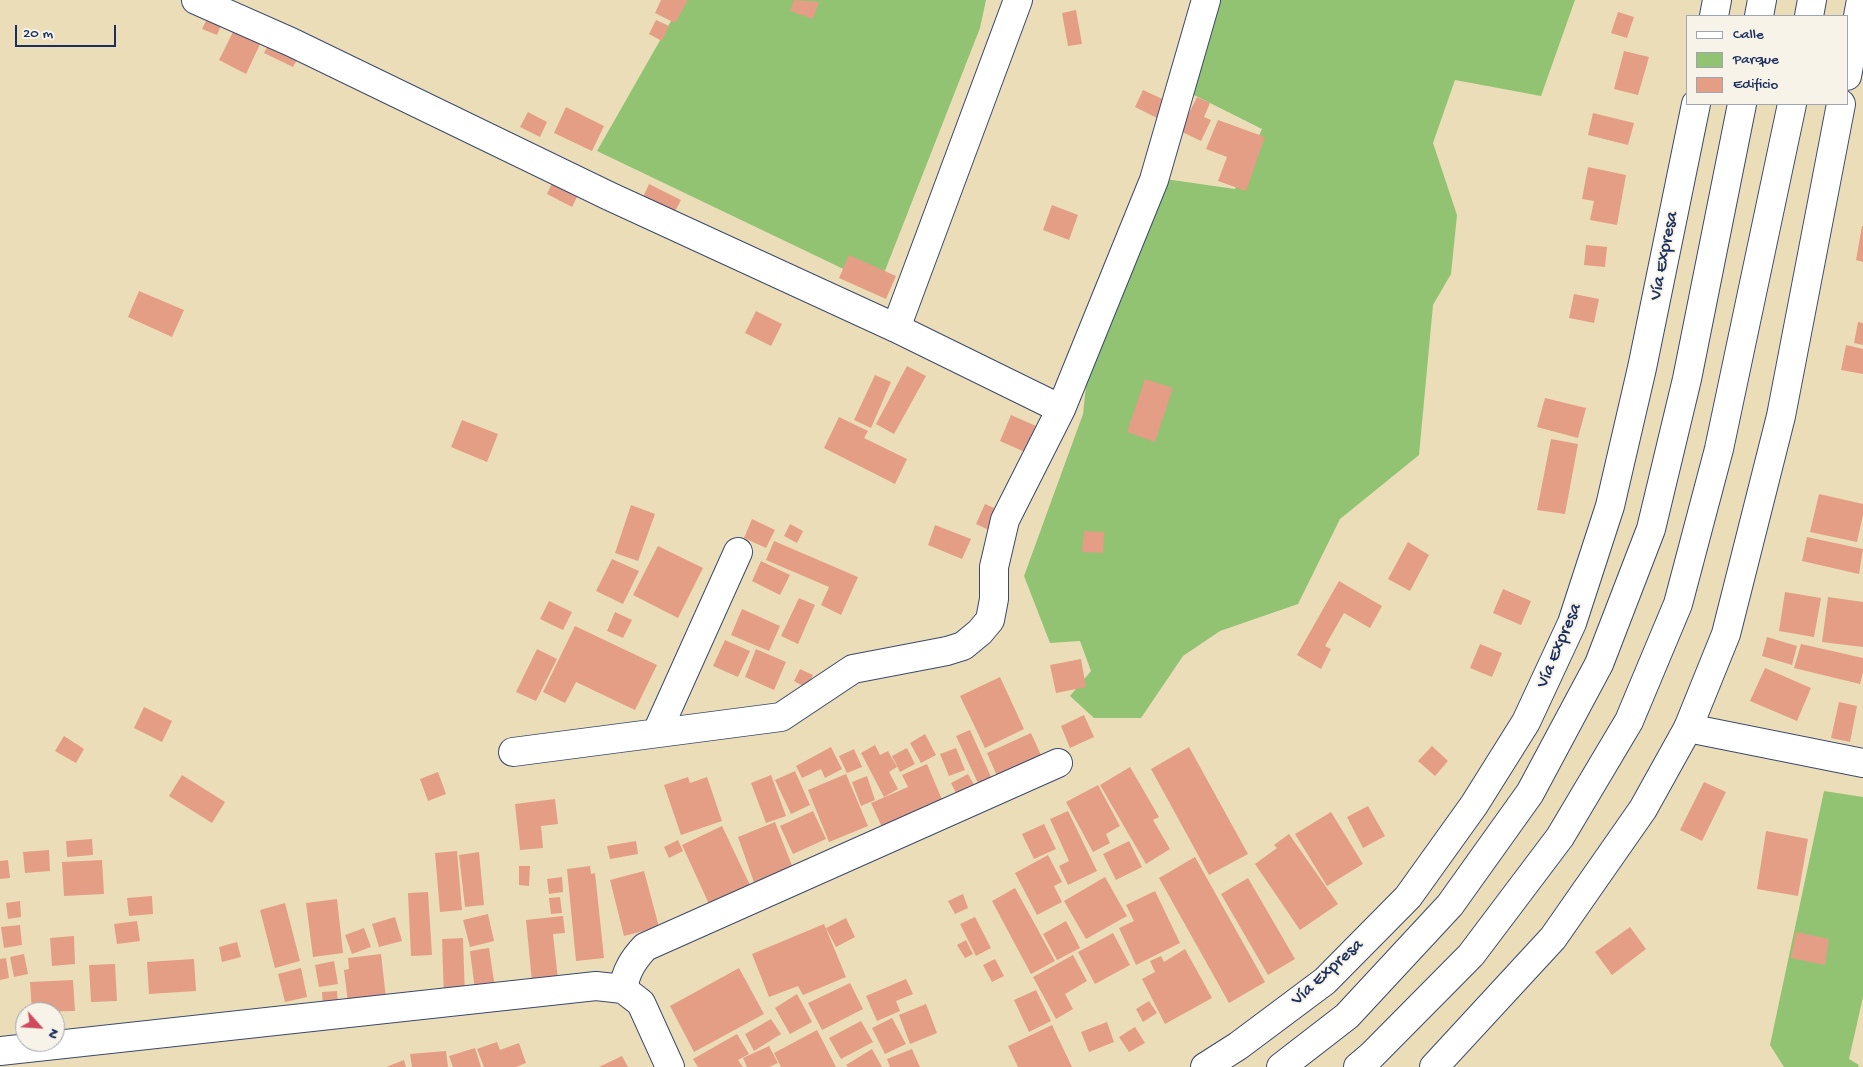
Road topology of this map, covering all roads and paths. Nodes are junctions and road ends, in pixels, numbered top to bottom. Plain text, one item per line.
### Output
1 (196, 0) edge
2 (1018, 0) edge
3 (1206, 0) edge
4 (1717, 0) edge
5 (1762, 0) edge
6 (1812, 0) edge
7 (1861, 0) edge
8 (1714, 15) edge
9 (1759, 15) edge
10 (1809, 15) edge
11 (1848, 71) edge
12 (1696, 105) edge
13 (1742, 105) edge
14 (1792, 105) edge
15 (1841, 105) edge
16 (896, 328) junction
17 (1061, 409) junction
18 (738, 552) dead end
19 (1688, 728) junction
20 (657, 732) junction
21 (512, 752) dead end
22 (1058, 763) dead end
23 (1863, 763) edge
24 (623, 989) junction
25 (0, 1051) edge
26 (670, 1067) edge
27 (1205, 1067) edge
28 (1281, 1067) edge
29 (1358, 1067) edge
30 (1434, 1067) edge

1 - 16 main road
2 - 16 main road
3 - 17 main road
4 - 8 main road
5 - 9 main road
6 - 10 main road
7 - 11 main road
12 - 27 main road, Vía Expresa
13 - 28 main road
14 - 29 main road
15 - 19 main road
16 - 17 main road
17 - 20 main road
18 - 20 main road
19 - 23 main road
19 - 30 main road
20 - 21 main road
22 - 24 main road
24 - 25 main road
24 - 26 main road

